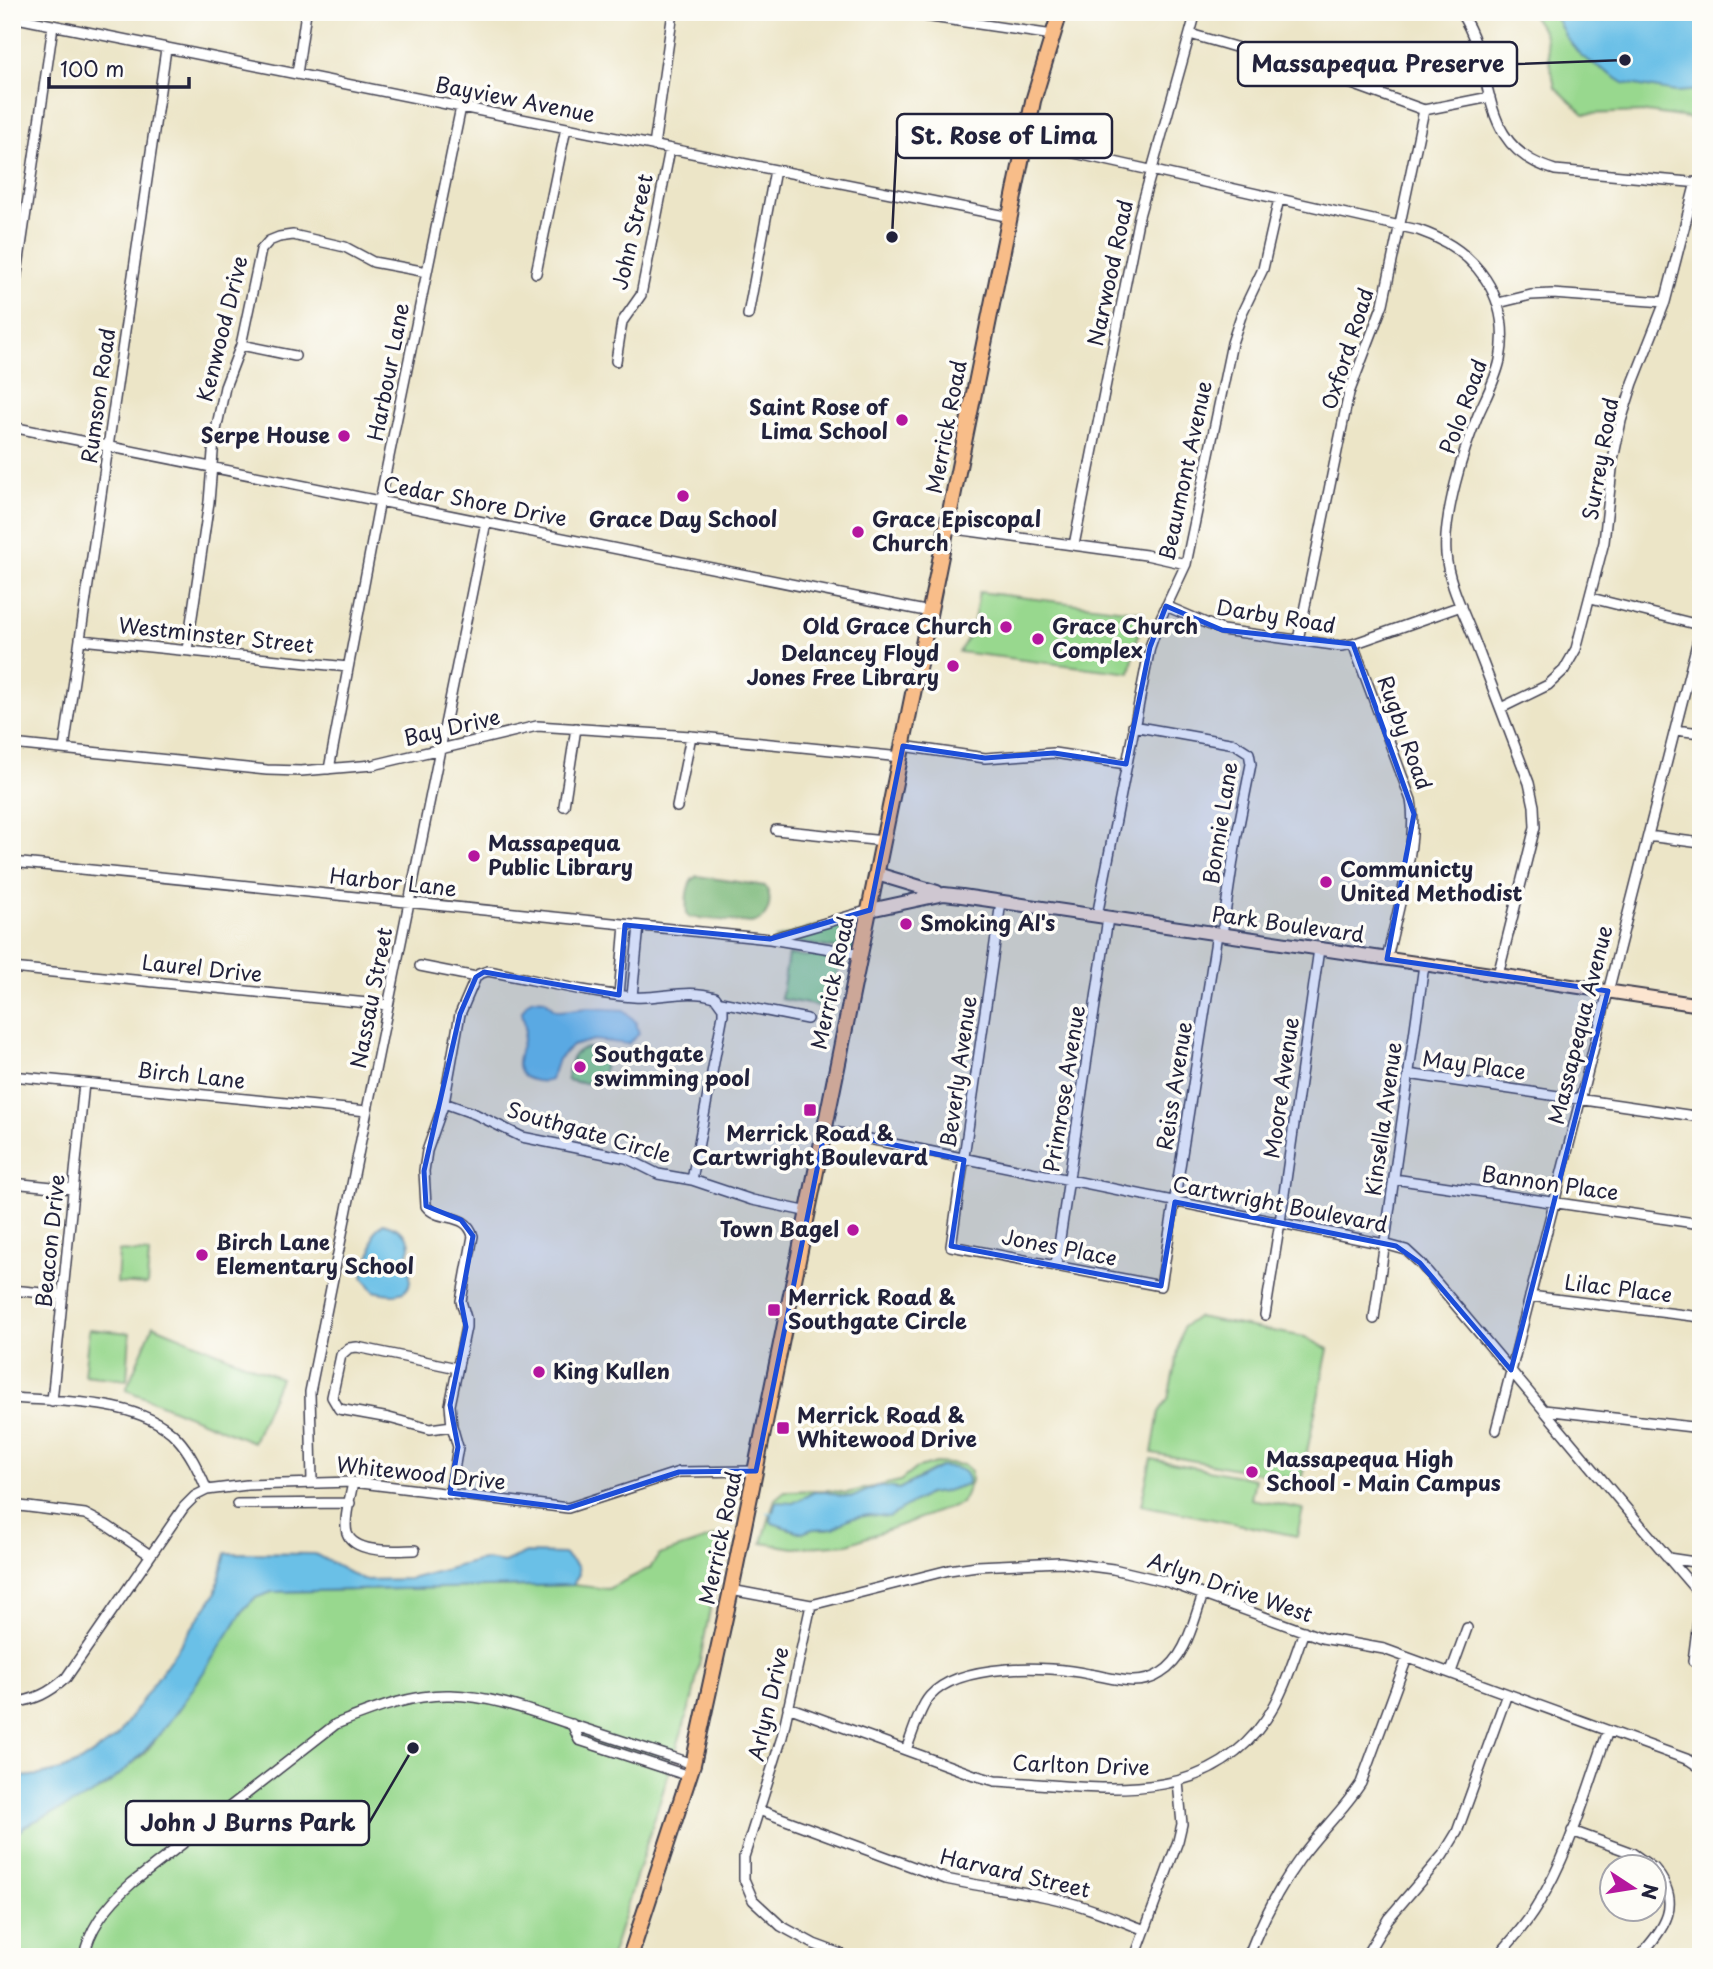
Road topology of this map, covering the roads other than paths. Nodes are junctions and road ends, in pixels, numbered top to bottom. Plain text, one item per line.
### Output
1 (306, 12) edge
2 (673, 12) edge
3 (897, 12) edge
4 (1060, 12) edge
5 (1196, 12) edge
6 (1460, 12) edge
7 (12, 17) edge
8 (53, 26) junction
9 (1190, 34) junction
10 (1053, 35) junction
11 (166, 49) junction
12 (297, 74) junction
13 (1490, 97) junction
14 (461, 107) junction
15 (1424, 110) junction
16 (566, 128) junction
17 (1025, 142) junction
18 (654, 146) junction
19 (670, 149) junction
20 (775, 170) junction
21 (1151, 170) junction
22 (1699, 183) edge
23 (1279, 199) junction
24 (1011, 217) junction
25 (1399, 227) junction
26 (427, 272) junction
27 (536, 272) dead end
28 (1665, 302) junction
29 (1499, 303) junction
30 (12, 308) edge
31 (748, 315) dead end
32 (241, 345) junction
33 (295, 356) dead end
34 (616, 361) dead end
35 (12, 426) edge
36 (109, 446) junction
37 (212, 467) junction
38 (380, 500) junction
39 (486, 522) junction
40 (947, 528) junction
41 (1074, 545) junction
42 (1186, 564) junction
43 (1591, 598) junction
44 (1167, 606) junction
45 (1461, 606) junction
46 (930, 612) junction
47 (1701, 626) edge
48 (81, 640) junction
49 (1298, 640) junction
50 (1353, 644) junction
51 (187, 650) junction
52 (348, 667) junction
53 (1500, 708) junction
54 (1133, 726) junction
55 (576, 728) junction
56 (1675, 730) junction
57 (1701, 733) edge
58 (691, 736) junction
59 (12, 744) edge
60 (440, 747) junction
61 (64, 749) junction
62 (902, 752) junction
63 (1126, 764) junction
64 (329, 769) junction
65 (564, 806) dead end
66 (677, 807) dead end
67 (776, 830) dead end
68 (1648, 836) junction
69 (884, 841) junction
70 (1701, 843) edge
71 (12, 862) edge
72 (877, 874) junction
73 (944, 894) junction
74 (409, 901) junction
75 (1001, 902) junction
76 (870, 910) junction
77 (1103, 917) junction
78 (625, 925) junction
79 (639, 926) junction
80 (1220, 934) junction
81 (770, 939) junction
82 (1319, 949) junction
83 (861, 954) junction
84 (1387, 959) junction
85 (1424, 965) junction
86 (421, 966) dead end
87 (12, 968) edge
88 (1498, 975) junction
89 (476, 977) junction
90 (1608, 991) junction
91 (619, 995) junction
92 (632, 996) junction
93 (720, 1002) junction
94 (388, 1005) junction
95 (1701, 1005) edge
96 (807, 1019) dead end
97 (1409, 1074) junction
98 (12, 1076) edge
99 (84, 1083) junction
100 (1581, 1099) junction
101 (444, 1103) junction
102 (367, 1111) junction
103 (1701, 1117) edge
104 (825, 1130) junction
105 (964, 1160) junction
106 (1394, 1179) junction
107 (692, 1180) junction
108 (1069, 1181) junction
109 (12, 1183) edge
110 (73, 1189) junction
111 (1175, 1202) junction
112 (1554, 1203) junction
113 (809, 1212) junction
114 (1280, 1223) junction
115 (1701, 1224) edge
116 (1384, 1244) junction
117 (951, 1246) joint
118 (1056, 1265) junction
119 (1161, 1286) joint
120 (12, 1290) edge
121 (63, 1295) junction
122 (1530, 1296) junction
123 (1265, 1315) dead end
124 (1701, 1317) edge
125 (1374, 1319) dead end
126 (457, 1368) junction
127 (1511, 1370) junction
128 (12, 1398) edge
129 (52, 1401) junction
130 (1544, 1410) junction
131 (452, 1426) junction
132 (1701, 1428) edge
133 (1496, 1430) dead end
134 (756, 1471) junction
135 (312, 1482) junction
136 (353, 1482) junction
137 (207, 1490) junction
138 (450, 1493) junction
139 (350, 1503) junction
140 (237, 1504) dead end
141 (12, 1505) edge
142 (415, 1550) dead end
143 (150, 1555) junction
144 (1668, 1558) junction
145 (1701, 1563) edge
146 (731, 1590) junction
147 (1203, 1595) junction
148 (1701, 1596) edge
149 (811, 1605) junction
150 (1467, 1628) dead end
151 (1304, 1631) junction
152 (1407, 1658) junction
153 (1693, 1661) dead end
154 (1451, 1672) junction
155 (1507, 1694) junction
156 (12, 1703) edge
157 (788, 1707) junction
158 (1608, 1731) junction
159 (906, 1750) junction
160 (1701, 1768) edge
161 (691, 1770) junction
162 (1178, 1782) junction
163 (759, 1810) junction
164 (1572, 1831) junction
165 (1633, 1854) edge
166 (1664, 1924) edge
167 (1145, 1930) junction
168 (84, 1957) edge
169 (630, 1957) edge
170 (849, 1957) edge
171 (1135, 1957) edge
172 (1248, 1957) edge
173 (1365, 1957) edge
174 (1497, 1957) edge
175 (1639, 1957) edge

1 - 12 street
2 - 18 street
3 - 10 street
4 - 10 main road, Merrick Road
5 - 9 street, Narwood Road
6 - 13 street
7 - 8 street, Bayview Avenue
8 - 11 street, Bayview Avenue
8 - 30 street
9 - 15 street
9 - 21 street, Narwood Road
10 - 17 main road, Merrick Road
11 - 12 street, Bayview Avenue
11 - 36 street, Rumson Road
12 - 14 street, Bayview Avenue
13 - 15 street
13 - 22 street
14 - 16 street, Bayview Avenue
14 - 26 street, Harbour Lane
15 - 25 street, Oxford Road
16 - 18 street, Bayview Avenue
16 - 27 street
17 - 21 street, Polo Road
17 - 24 main road, Merrick Road
18 - 19 street, Bayview Avenue
19 - 20 street, Bayview Avenue
19 - 34 street, John Street
20 - 24 street, Bayview Avenue
20 - 31 street
21 - 23 street, Polo Road
21 - 41 street, Narwood Road
22 - 28 street, Surrey Road
23 - 25 street, Polo Road
23 - 42 street, Beaumont Avenue
24 - 40 main road, Merrick Road
25 - 29 street, Polo Road
25 - 49 street, Oxford Road
26 - 32 street, Kenwood Drive
26 - 38 street, Harbour Lane
28 - 29 street
28 - 43 street, Surrey Road
29 - 45 street, Polo Road
32 - 33 street
32 - 37 street, Kenwood Drive
35 - 36 street, Cedar Shore Drive
36 - 37 street, Cedar Shore Drive
36 - 48 street, Rumson Road
37 - 38 street, Cedar Shore Drive
37 - 51 street, Kenwood Drive
38 - 39 street, Cedar Shore Drive
38 - 52 street, Harbour Lane
39 - 46 street, Cedar Shore Drive
39 - 60 street, Nassau Street
40 - 41 street
40 - 46 main road, Merrick Road
41 - 42 street
42 - 44 street, Beaumont Avenue
43 - 47 street
43 - 53 street, Surrey Road
44 - 49 street, Darby Road
44 - 54 street, Beaumont Avenue
45 - 50 street, Darby Road
45 - 53 street, Polo Road
46 - 62 main road, Merrick Road
47 - 56 street, Massapequa Avenue
48 - 51 street, Westminster Street
48 - 61 street, Rumson Road
49 - 50 street, Darby Road
50 - 84 street, Rugby Road
51 - 52 street, Westminster Street
52 - 64 street, Harbour Lane
53 - 88 street, Polo Road
54 - 63 street, Beaumont Avenue
54 - 80 street, Bonnie Lane
55 - 58 street, Bay Drive
55 - 60 street, Bay Drive
55 - 65 street
56 - 57 street
56 - 68 street, Massapequa Avenue
58 - 62 street, Bay Drive
58 - 66 street
59 - 61 street, Bay Drive
60 - 64 street, Bay Drive
60 - 74 street, Nassau Street
61 - 64 street, Bay Drive
62 - 63 street, Bay Drive
62 - 69 main road, Merrick Road
63 - 77 street, Beaumont Avenue
67 - 69 street
68 - 70 street
68 - 90 street, Massapequa Avenue
69 - 72 main road, Merrick Road
71 - 74 street, Harbor Lane
72 - 73 main road
72 - 76 main road, Merrick Road
73 - 75 main road, Park Boulevard
73 - 76 main road, Park Boulevard
74 - 78 street, Harbor Lane
74 - 94 street, Nassau Street
75 - 77 main road, Park Boulevard
75 - 105 street, Beverly Avenue
76 - 81 street, Harbor Lane
76 - 83 main road, Merrick Road
77 - 80 main road, Park Boulevard
77 - 108 street, Primrose Avenue
78 - 79 street, Harbor Lane
78 - 91 street
79 - 81 street, Harbor Lane
79 - 92 street
80 - 82 main road, Park Boulevard
80 - 111 street, Reiss Avenue
81 - 83 street, Harbor Lane
82 - 84 main road, Park Boulevard
82 - 114 street, Moore Avenue
83 - 104 main road, Merrick Road
84 - 85 main road, Park Boulevard
85 - 88 main road, Park Boulevard
85 - 97 street, Kinsella Avenue
86 - 89 street
87 - 94 street, Laurel Drive
88 - 90 main road, Park Boulevard
89 - 91 street
89 - 101 street
90 - 95 main road, Park Boulevard
90 - 100 street, Massapequa Avenue
91 - 92 street
92 - 93 street
93 - 96 street
93 - 107 street, Southgate Circle
94 - 102 street, Nassau Street
97 - 100 street, May Place
97 - 106 street, Kinsella Avenue
98 - 99 street, Birch Lane
99 - 102 street, Birch Lane
99 - 110 street, Beacon Drive
100 - 103 street, May Place
100 - 112 street, Massapequa Avenue
101 - 107 street, Southgate Circle
101 - 126 street
102 - 135 street, Nassau Street
104 - 105 street, Cartwright Boulevard
104 - 113 main road, Merrick Road
105 - 108 street, Cartwright Boulevard
105 - 117 street, Beverly Avenue
106 - 112 street, Bannon Place
106 - 116 street, Kinsella Avenue
107 - 113 street, Southgate Circle
108 - 111 street, Cartwright Boulevard
108 - 118 street, Primrose Avenue
109 - 110 street
110 - 121 street, Beacon Drive
111 - 114 street, Cartwright Boulevard
111 - 119 street, Reiss Avenue
112 - 115 street, Bannon Place
112 - 122 street, Massapequa Avenue
113 - 134 main road, Merrick Road
114 - 116 street, Cartwright Boulevard
114 - 123 street, Moore Avenue
116 - 125 street, Kinsella Avenue
116 - 127 street, Cartwright Boulevard
117 - 118 street, Jones Place
118 - 119 street, Jones Place
120 - 121 street
121 - 129 street, Beacon Drive
122 - 124 street, Lilac Place
122 - 127 street, Massapequa Avenue
126 - 131 street
126 - 131 street
127 - 130 street, Cartwright Boulevard
127 - 133 street, Massapequa Avenue
128 - 129 street
129 - 137 street
130 - 132 street
130 - 144 street, Cartwright Boulevard
131 - 138 street
134 - 138 street, Whitewood Drive
134 - 146 main road, Merrick Road
135 - 136 street, Whitewood Drive
135 - 137 street, Whitewood Drive
136 - 138 street, Whitewood Drive
136 - 139 street
137 - 143 street
139 - 140 street
139 - 142 street
141 - 143 street
143 - 156 street
144 - 145 street
144 - 148 street, Cartwright Boulevard
146 - 149 street, Arlyn Drive West
146 - 161 main road, Merrick Road
147 - 149 street, Arlyn Drive West
147 - 151 street, Arlyn Drive West
147 - 159 street
148 - 153 street
149 - 157 street, Arlyn Drive
150 - 154 street
151 - 152 street, Arlyn Drive West
151 - 162 street, Carlton Drive
152 - 154 street, Arlyn Drive West
152 - 172 street
154 - 155 street, Arlyn Drive West
155 - 158 street, Arlyn Drive West
155 - 173 street
157 - 159 street, Carlton Drive
157 - 163 street, Arlyn Drive
158 - 160 street, Arlyn Drive West
158 - 164 street
159 - 162 street, Carlton Drive
161 - 168 street
161 - 169 main road, Merrick Road
162 - 167 street
163 - 167 street, Harvard Street
163 - 170 street, Arlyn Drive
164 - 165 street
164 - 174 street
166 - 175 street
167 - 171 street

